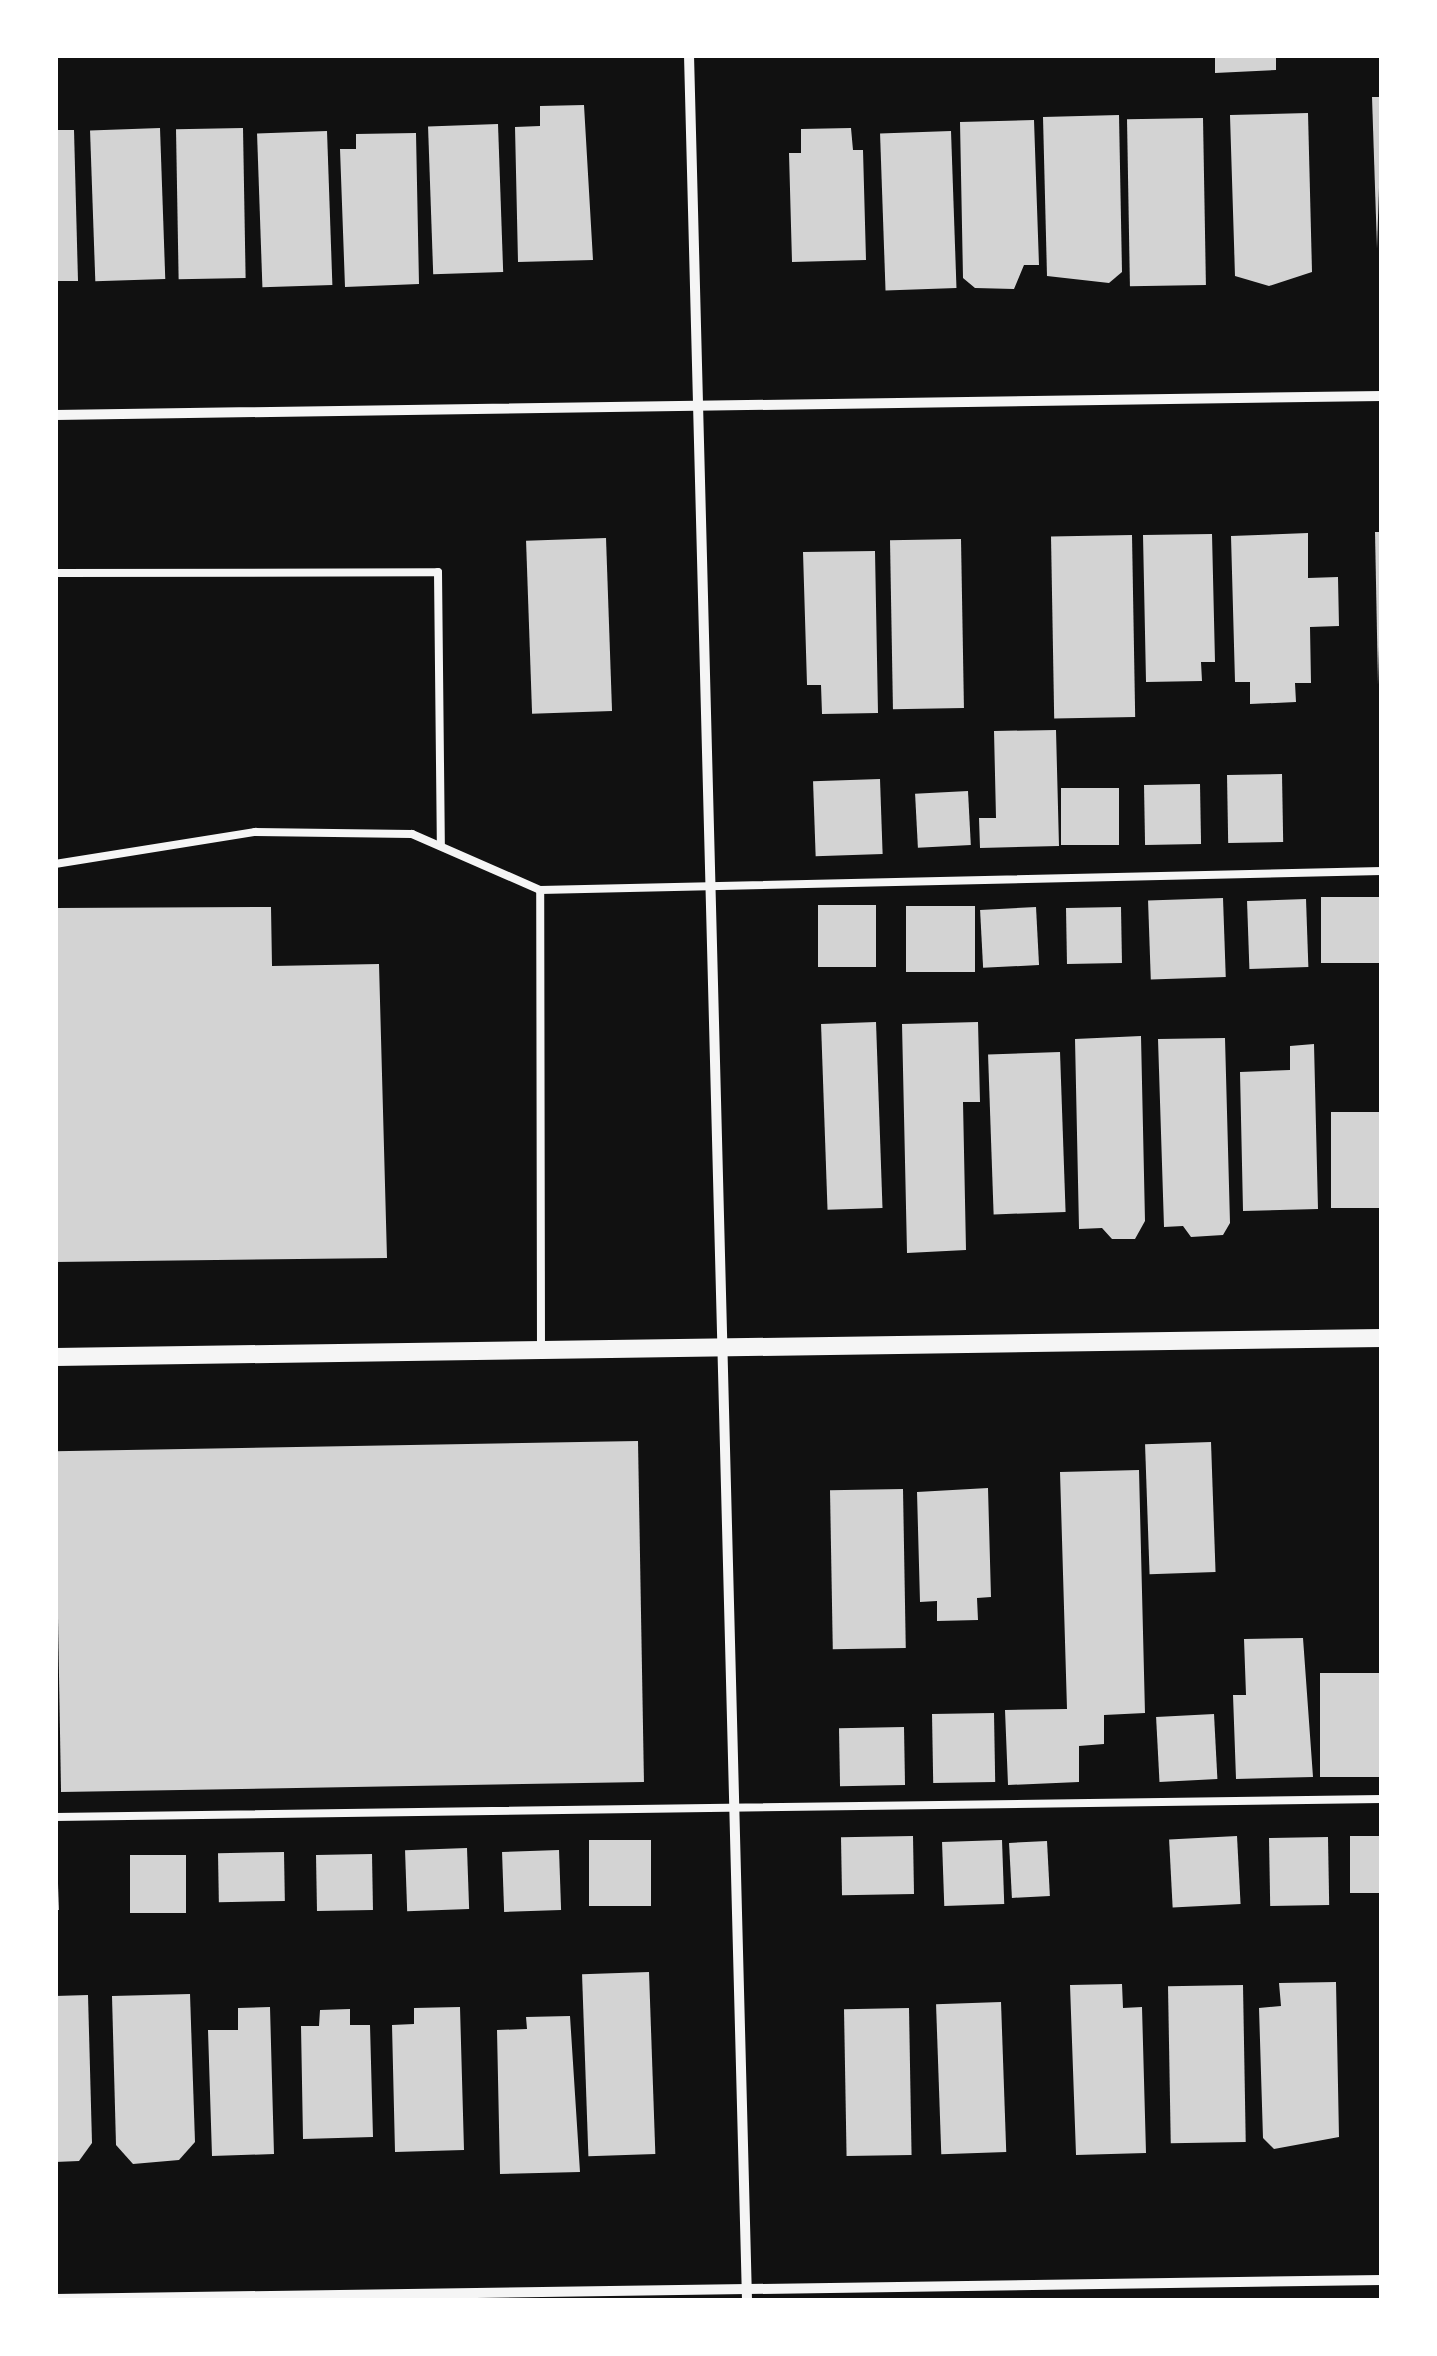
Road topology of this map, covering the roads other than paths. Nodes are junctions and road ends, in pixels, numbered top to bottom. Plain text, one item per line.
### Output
1 (689, 55) edge
2 (1382, 396) edge
3 (698, 406) junction
4 (55, 416) edge
5 (55, 573) edge
6 (442, 846) junction
7 (55, 864) edge
8 (1382, 871) edge
9 (710, 881) junction
10 (540, 890) junction
11 (1382, 1338) edge
12 (722, 1346) junction
13 (541, 1349) junction
14 (57, 1355) edge
15 (1382, 1799) edge
16 (735, 1808) junction
17 (55, 1817) edge
18 (1382, 2280) edge
19 (747, 2295) edge
20 (55, 2299) edge

1 - 3 street
2 - 3 street
3 - 4 street
3 - 9 street
5 - 6 lane
6 - 7 lane
6 - 10 lane
8 - 9 lane
9 - 10 lane
9 - 12 street
10 - 13 lane
11 - 12 street
12 - 13 street
12 - 16 street
13 - 14 street
15 - 16 lane
16 - 17 lane
16 - 19 street
18 - 19 street
19 - 20 street

